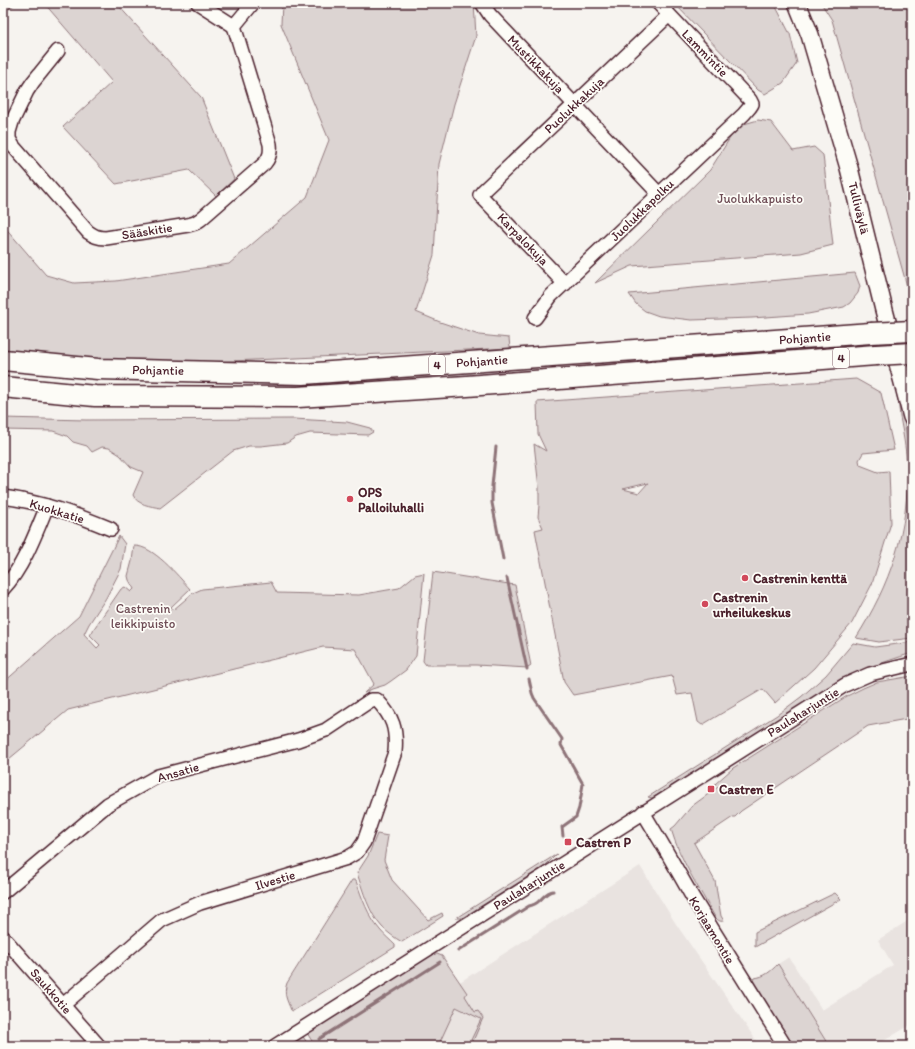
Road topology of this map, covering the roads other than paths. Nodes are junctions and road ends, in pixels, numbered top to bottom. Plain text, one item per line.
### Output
1 (198, 3) edge
2 (253, 3) edge
3 (482, 3) edge
4 (658, 3) edge
5 (797, 3) edge
6 (669, 15) junction
7 (234, 26) junction
8 (58, 51) dead end
9 (575, 104) junction
10 (752, 104) joint
11 (659, 194) junction
12 (480, 195) joint
13 (565, 284) junction
14 (535, 318) dead end
15 (912, 331) edge
16 (912, 354) edge
17 (3, 360) edge
18 (3, 387) edge
19 (912, 417) edge
20 (3, 498) edge
21 (47, 506) junction
22 (111, 529) dead end
23 (3, 589) edge
24 (912, 664) edge
25 (377, 700) joint
26 (643, 812) junction
27 (3, 892) edge
28 (3, 937) edge
29 (63, 1004) junction
30 (99, 1046) edge
31 (274, 1046) edge
32 (785, 1046) edge

1 - 7 street
2 - 7 street
3 - 9 street, Mustikkakuja
4 - 6 street, Lammintie
5 - 19 main road, Tulliväylä
6 - 9 street, Puolukkakuja
6 - 10 street, Lammintie
7 - 8 street, Sääskitie
9 - 11 street, Mustikkakuja
9 - 12 street, Puolukkakuja
10 - 11 street, Juolukkapolku
11 - 13 street, Juolukkapolku
12 - 13 street, Karpalokuja
13 - 14 street, Juolukkapolku
15 - 17 highway, Pohjantie / 4, bridge
16 - 18 highway, Pohjantie / 4, bridge
20 - 21 street, Kuokkatie
21 - 22 street, Kuokkatie
21 - 23 street
24 - 26 street, Paulaharjuntie
25 - 27 street, Ansatie
25 - 29 street, Ilvestie
26 - 31 street, Paulaharjuntie
26 - 32 street, Korjaamontie
28 - 29 street, Saukkotie
29 - 30 street, Saukkotie

